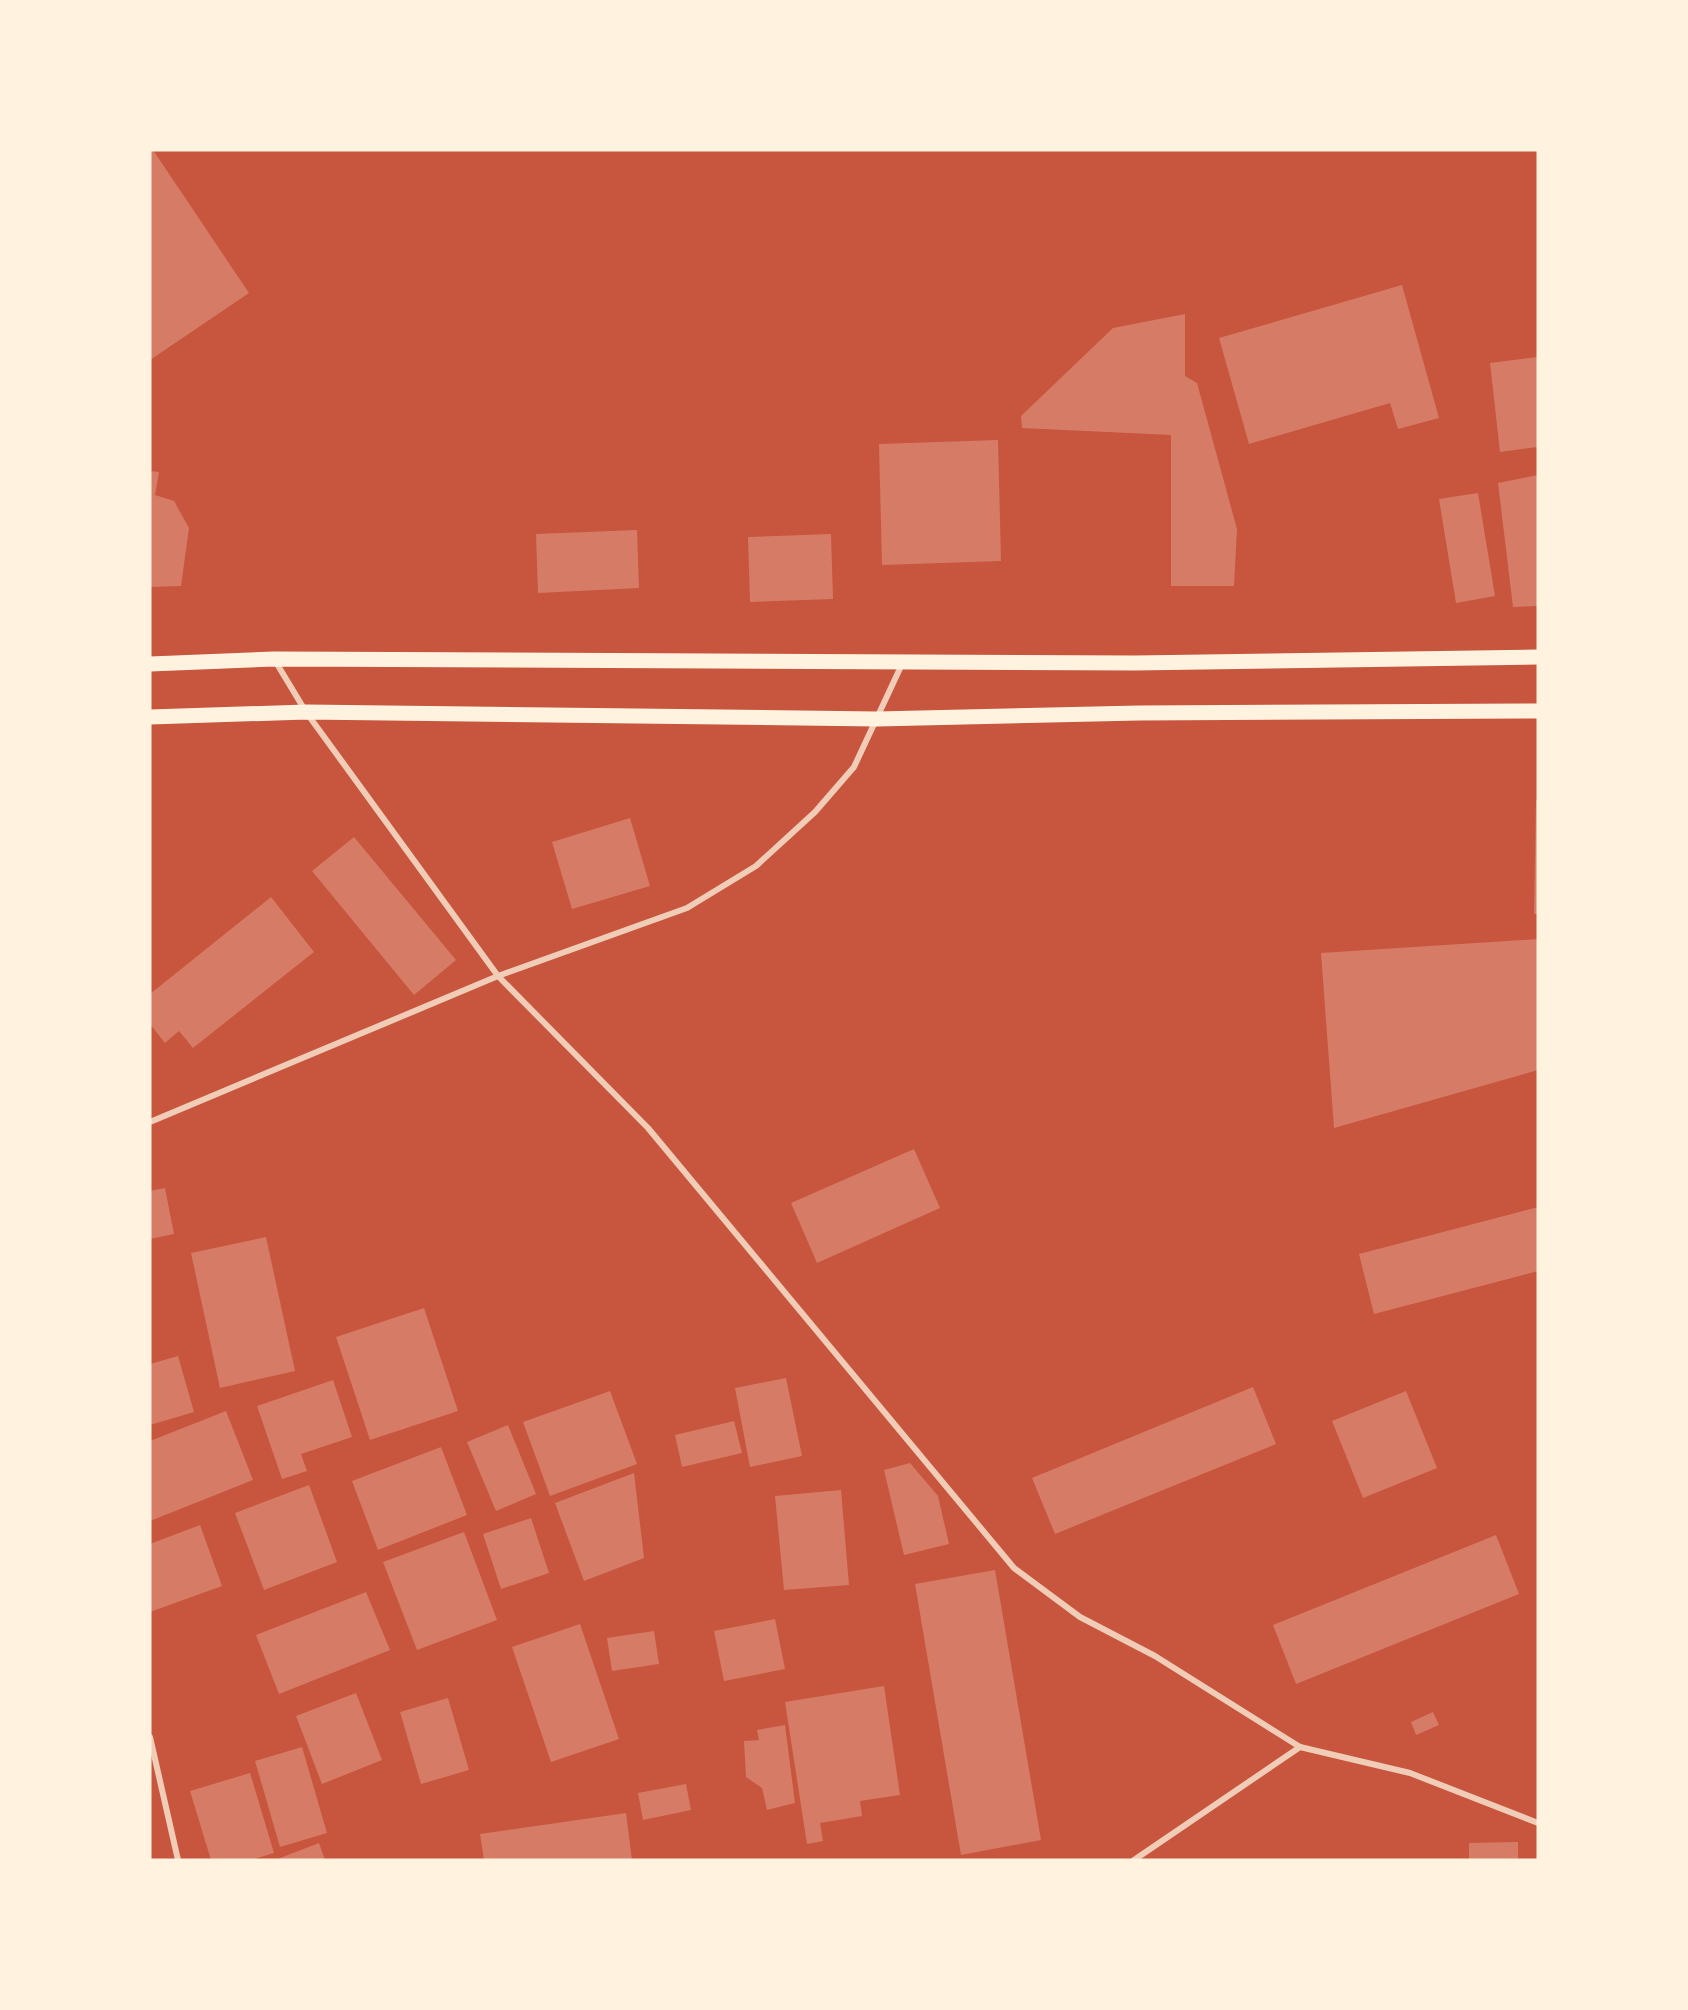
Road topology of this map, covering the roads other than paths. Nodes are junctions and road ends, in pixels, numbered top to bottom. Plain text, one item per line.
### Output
1 (1538, 657) edge
2 (274, 659) junction
3 (903, 662) junction
4 (150, 664) edge
5 (1538, 711) edge
6 (306, 712) junction
7 (150, 717) edge
8 (877, 719) junction
9 (498, 976) junction
10 (150, 1122) edge
11 (150, 1737) edge
12 (1300, 1747) junction
13 (1538, 1823) edge
14 (178, 1860) edge
15 (1134, 1860) edge

1 - 3 main road
2 - 3 main road
2 - 4 main road
2 - 6 street
3 - 8 street
5 - 8 main road
6 - 7 main road
6 - 8 main road
6 - 9 street
8 - 9 street
9 - 10 street
9 - 12 street
11 - 14 street
12 - 13 street
12 - 15 street

